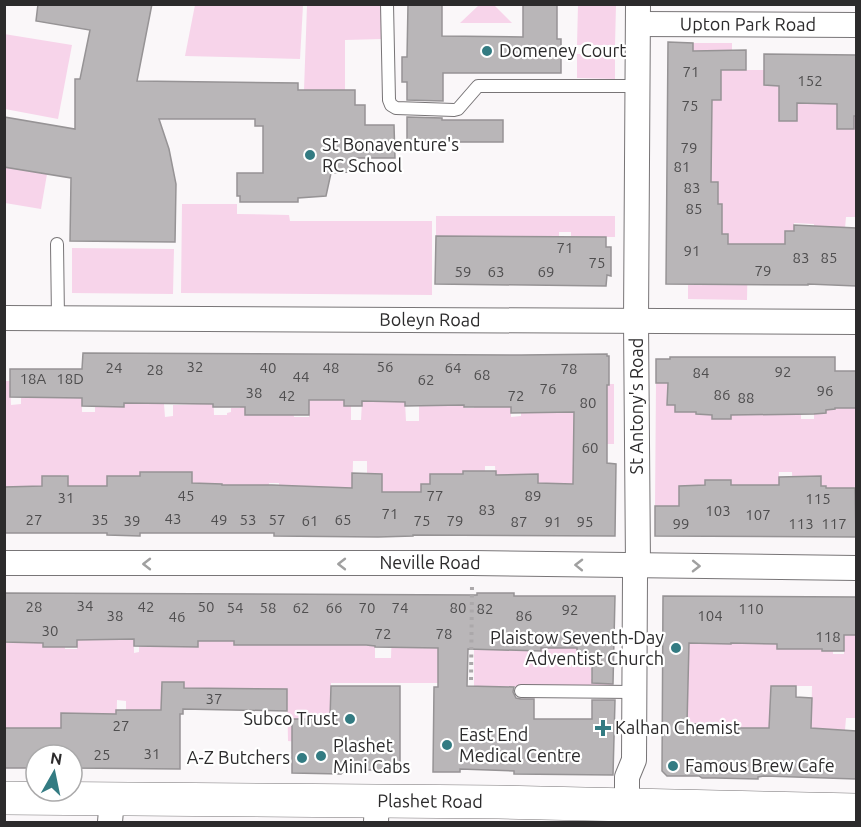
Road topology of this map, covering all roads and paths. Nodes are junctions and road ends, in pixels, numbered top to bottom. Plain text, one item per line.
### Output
1 (387, 4) edge
2 (638, 14) edge
3 (856, 26) edge
4 (638, 86) junction
5 (57, 244) dead end
6 (4, 318) edge
7 (58, 318) junction
8 (636, 321) junction
9 (856, 322) edge
10 (4, 563) edge
11 (472, 564) junction
12 (638, 565) junction
13 (856, 568) edge
14 (471, 680) dead end
15 (521, 691) dead end
16 (634, 692) junction
17 (4, 798) edge
18 (627, 806) junction
19 (856, 810) edge
20 (111, 811) edge
21 (377, 812) edge
22 (673, 815) edge

1 - 4 lane
2 - 3 street, Upton Park Road
2 - 4 street, St Antony's Road
4 - 8 street, St Antony's Road
5 - 7 lane
6 - 7 street, Boleyn Road
7 - 8 street, Boleyn Road
8 - 9 street, Boleyn Road
8 - 12 street, St Antony's Road
11 -> 10 street, Neville Road
12 -> 11 street, Neville Road
11 - 14 path
12 -> 13 street, Neville Road
12 - 16 street, St Antony's Road
15 - 16 lane
16 - 18 street, St Antony's Road
17 - 20 main road, Plashet Road
18 - 21 main road, Plashet Road
18 - 22 main road, Plashet Road
19 - 22 main road, Plashet Road
20 - 21 main road, Plashet Road

